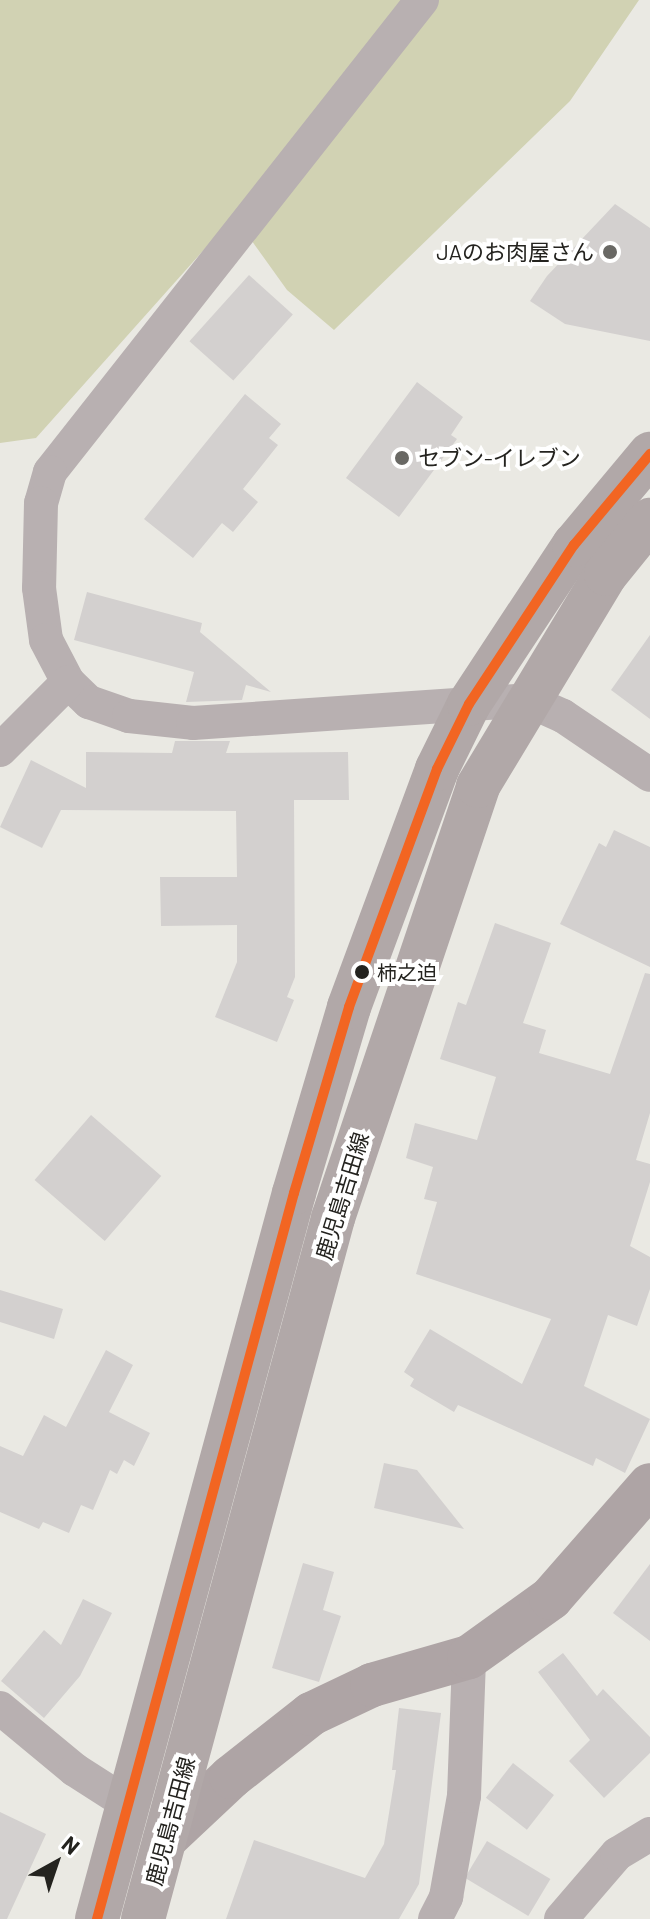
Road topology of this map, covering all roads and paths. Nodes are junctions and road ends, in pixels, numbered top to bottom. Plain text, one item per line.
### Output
1 (422, 0) edge
2 (650, 454) edge
3 (650, 520) edge
4 (68, 682) junction
5 (527, 700) junction
6 (469, 704) junction
7 (0, 750) edge
8 (650, 775) edge
9 (650, 1485) edge
10 (469, 1657) junction
11 (0, 1708) edge
12 (128, 1804) junction
13 (650, 1834) edge
14 (165, 1839) junction
15 (449, 1912) edge
16 (97, 1919) edge
17 (143, 1919) edge
18 (561, 1919) edge

1 - 4 street
2 - 6 main road, 鹿児島吉田線
3 - 5 main road, 鹿児島吉田線
4 - 6 street
4 - 7 street
5 - 6 street
5 - 8 street
5 - 14 main road, 鹿児島吉田線
6 - 12 main road, 鹿児島吉田線
9 - 10 street
10 - 14 street
10 - 15 street
11 - 12 street
12 - 16 main road, 鹿児島吉田線
13 - 18 street
14 - 17 main road, 鹿児島吉田線

